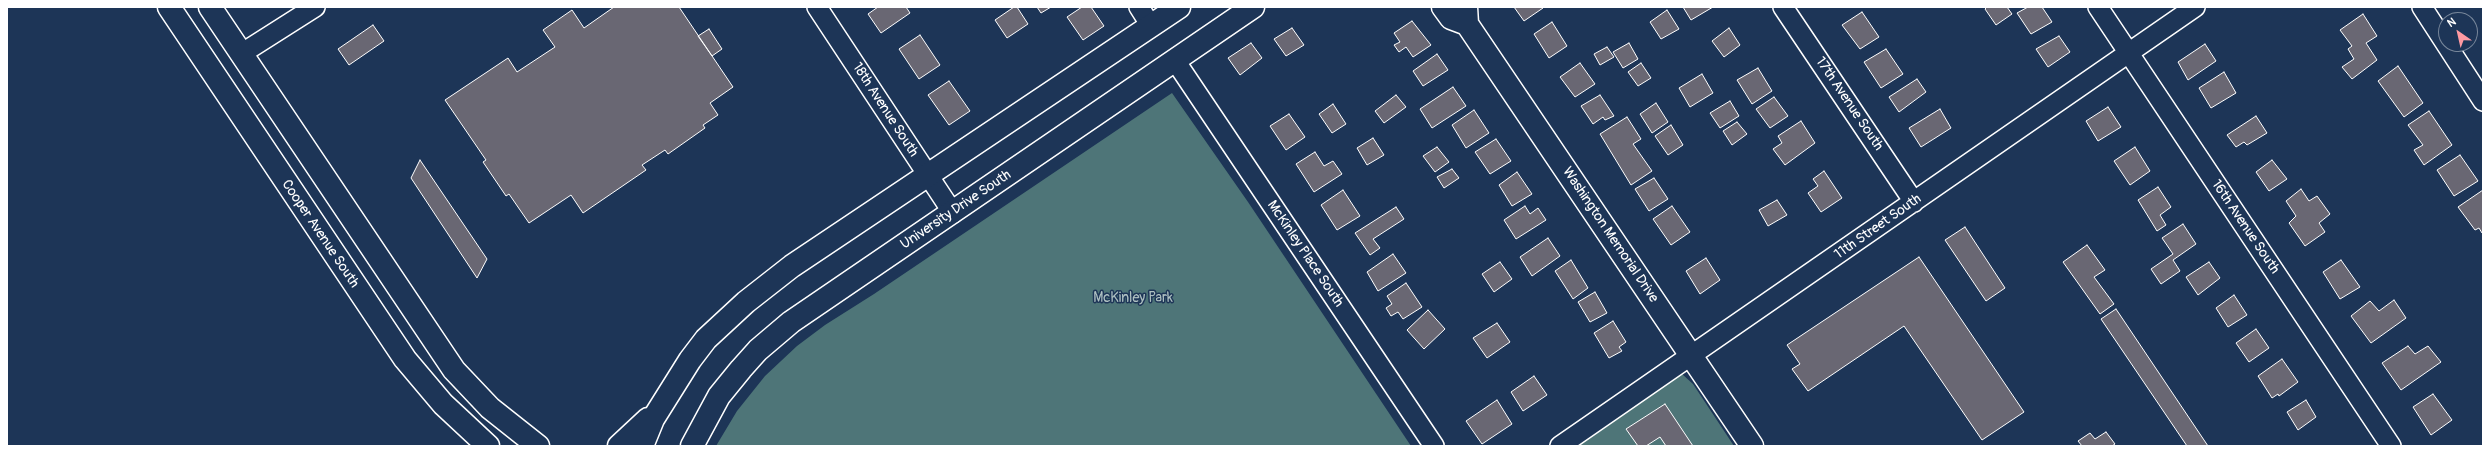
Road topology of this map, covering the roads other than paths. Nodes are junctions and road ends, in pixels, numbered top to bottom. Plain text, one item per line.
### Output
1 (169, 7) edge
2 (210, 7) edge
3 (315, 7) edge
4 (817, 7) edge
5 (1139, 7) edge
6 (1180, 7) edge
7 (1253, 7) edge
8 (1443, 7) edge
9 (1783, 7) edge
10 (2098, 7) edge
11 (2195, 7) edge
12 (2422, 7) edge
13 (1467, 16) edge
14 (1151, 26) junction
15 (2129, 53) junction
16 (241, 54) junction
17 (1176, 62) junction
18 (2483, 101) edge
19 (928, 175) junction
20 (1914, 202) junction
21 (953, 213) junction
22 (1692, 355) junction
23 (662, 405) junction
24 (488, 446) edge
25 (538, 446) edge
26 (619, 446) edge
27 (642, 446) edge
28 (692, 446) edge
29 (1434, 446) edge
30 (1560, 446) edge
31 (1752, 446) edge
32 (2391, 446) edge

1 - 24 main road, Cooper Avenue South
2 - 16 main road
3 - 16 street
4 - 19 street, 18th Avenue South
5 - 14 street
6 - 14 main road
7 - 17 main road, University Drive South
8 - 13 main road, Washington Memorial Drive
9 - 20 street, 17th Avenue South
10 - 15 street, 16th Avenue South
11 - 15 street, 11th Street South
12 - 18 street
13 - 22 main road, Washington Memorial Drive
14 - 19 main road
15 - 20 street, 11th Street South
15 - 32 street, 16th Avenue South
16 - 25 main road
17 - 21 main road, University Drive South
17 - 29 street, McKinley Place South
19 - 21 street, 18th Avenue South
19 - 23 main road
20 - 22 street, 11th Street South
21 - 28 main road, University Drive South
22 - 30 street, 11th Street South
22 - 31 main road, Washington Memorial Drive
23 - 26 main road
23 - 27 main road

